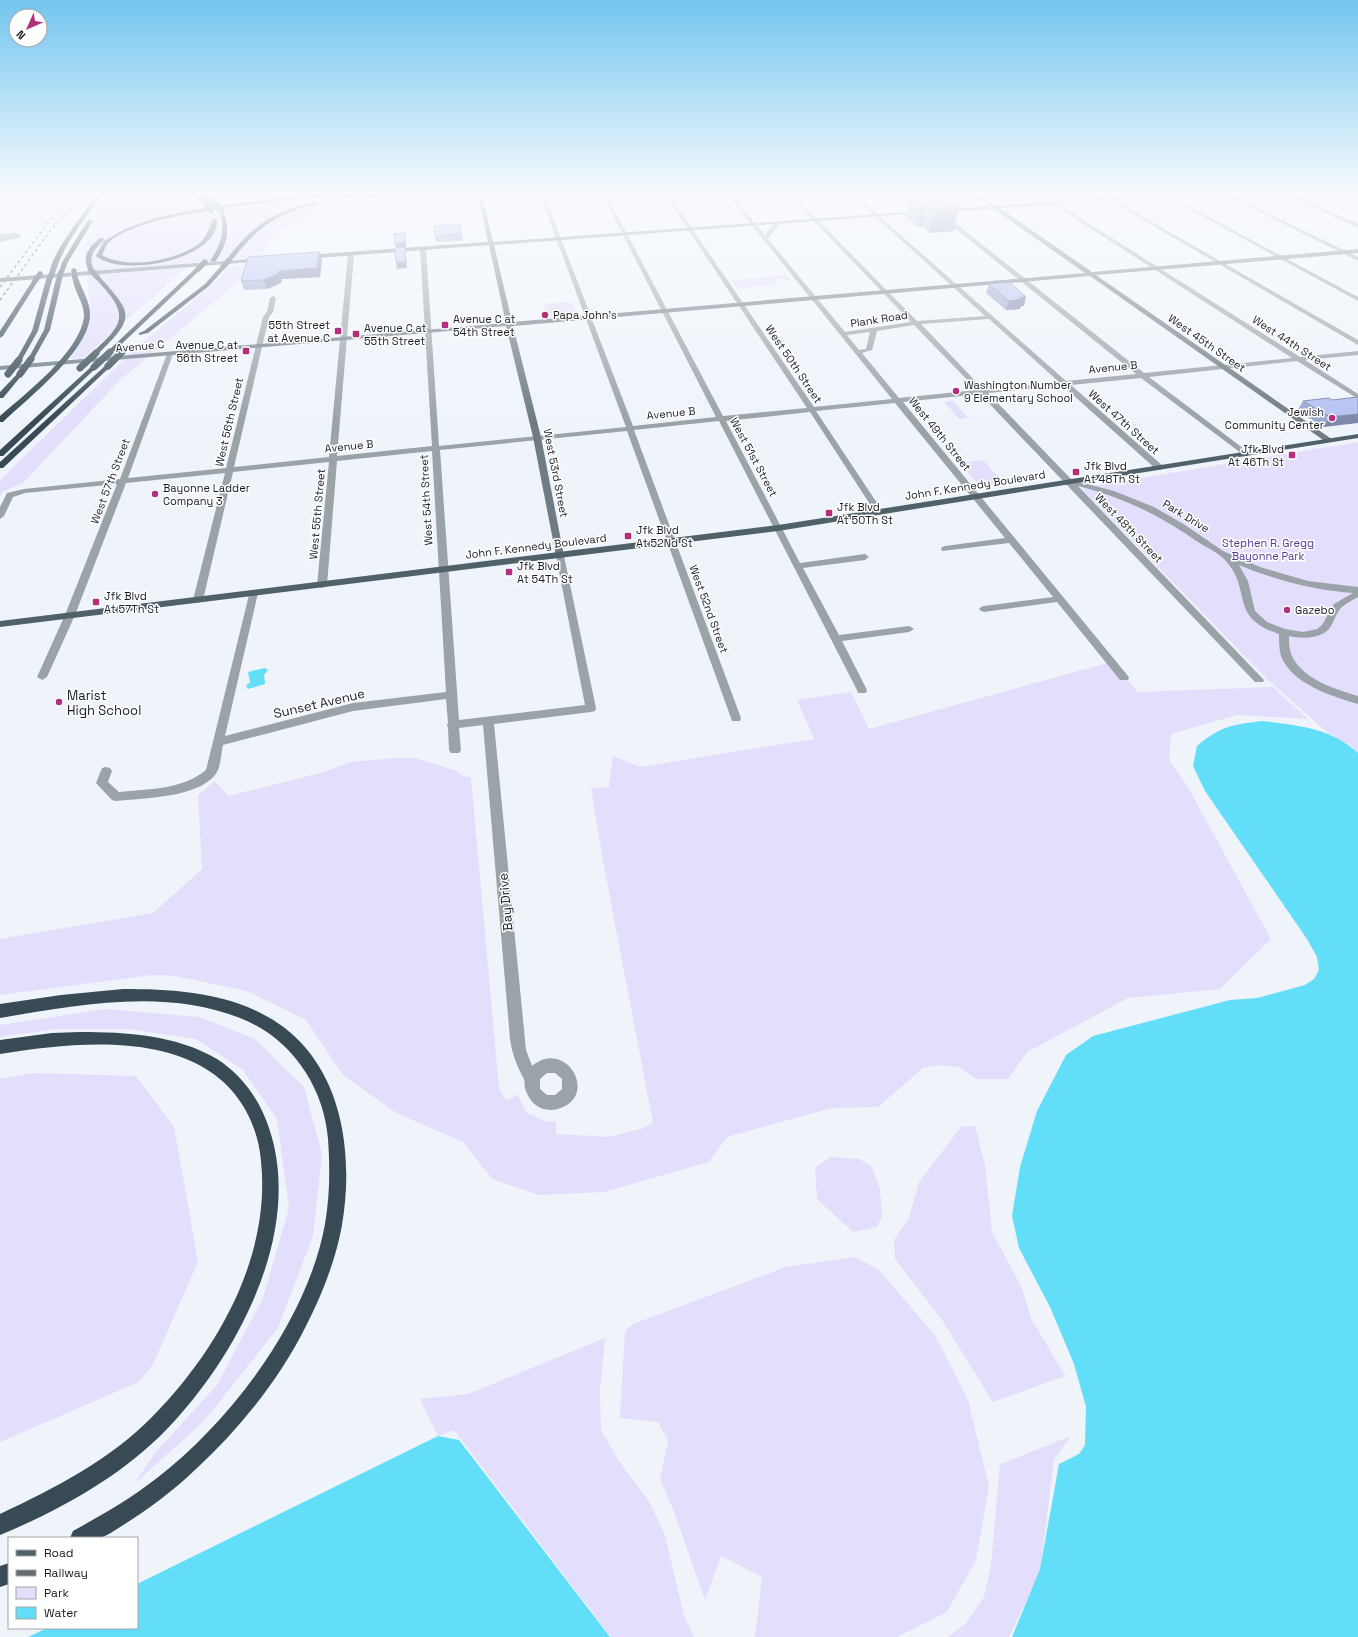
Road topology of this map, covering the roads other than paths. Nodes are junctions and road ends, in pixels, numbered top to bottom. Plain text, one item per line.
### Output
1 (44, 268) edge
2 (53, 268) edge
3 (63, 268) edge
4 (74, 268) edge
5 (90, 268) edge
6 (156, 268) edge
7 (199, 268) edge
8 (207, 268) edge
9 (222, 268) edge
10 (350, 268) edge
11 (423, 268) edge
12 (496, 268) edge
13 (570, 268) edge
14 (643, 268) edge
15 (717, 268) edge
16 (789, 268) edge
17 (863, 268) edge
18 (936, 268) edge
19 (1010, 268) edge
20 (1083, 268) edge
21 (1163, 268) edge
22 (1230, 268) edge
23 (1301, 268) edge
24 (1157, 269) junction
25 (1091, 274) junction
26 (0, 280) edge
27 (1025, 280) junction
28 (956, 286) junction
29 (886, 292) junction
30 (273, 298) dead end
31 (813, 298) junction
32 (1358, 299) edge
33 (741, 304) junction
34 (665, 311) junction
35 (589, 317) junction
36 (990, 317) junction
37 (916, 323) junction
38 (509, 324) junction
39 (874, 329) junction
40 (428, 331) junction
41 (843, 334) junction
42 (0, 336) edge
43 (343, 338) junction
44 (1358, 343) edge
45 (259, 345) junction
46 (126, 348) dead end
47 (858, 352) junction
48 (1358, 353) edge
49 (170, 354) junction
50 (1299, 359) junction
51 (61, 362) junction
52 (1224, 367) junction
53 (0, 368) edge
54 (78, 371) dead end
55 (1142, 375) junction
56 (6, 377) dead end
57 (64, 384) dead end
58 (1065, 384) junction
59 (983, 392) junction
60 (0, 396) edge
61 (1358, 397) edge
62 (898, 401) junction
63 (20, 403) junction
64 (811, 410) junction
65 (721, 419) junction
66 (0, 420) edge
67 (0, 427) edge
68 (630, 428) junction
69 (1358, 436) edge
70 (537, 437) junction
71 (1329, 440) junction
72 (0, 447) edge
73 (436, 448) junction
74 (0, 454) edge
75 (1245, 454) junction
76 (333, 459) junction
77 (0, 466) edge
78 (1160, 468) junction
79 (229, 470) junction
80 (123, 481) junction
81 (1069, 482) junction
82 (976, 497) junction
83 (879, 512) junction
84 (0, 516) edge
85 (778, 528) junction
86 (1011, 540) junction
87 (671, 541) junction
88 (945, 549) dead end
89 (560, 556) junction
90 (1226, 556) junction
91 (865, 557) dead end
92 (797, 566) junction
93 (442, 569) junction
94 (322, 585) junction
95 (1358, 592) edge
96 (253, 593) junction
97 (1059, 598) junction
98 (198, 600) junction
99 (984, 610) dead end
100 (70, 615) junction
101 (0, 624) edge
102 (909, 629) dead end
103 (1284, 633) junction
104 (835, 638) junction
105 (42, 677) dead end
106 (1124, 678) dead end
107 (1259, 680) dead end
108 (862, 690) dead end
109 (450, 695) junction
110 (1358, 700) edge
111 (736, 718) dead end
112 (488, 721) junction
113 (452, 725) junction
114 (219, 742) junction
115 (454, 750) dead end
116 (106, 771) dead end
117 (0, 1011) edge
118 (0, 1047) edge
119 (533, 1078) dead end
120 (0, 1525) edge
121 (82, 1537) edge

1 - 42 highway, bridge
2 - 56 highway, bridge
3 - 60 highway, bridge
4 - 51 highway, bridge
5 - 54 highway, bridge
6 - 26 street
7 - 74 highway, bridge
8 - 9 highway, bridge
10 - 43 street, West 55th Street
11 - 40 street, West 54th Street
12 - 38 street, West 53rd Street
13 - 35 street, West 52nd Street
14 - 34 street, West 51st Street
15 - 33 street, West 50th Street
16 - 31 street, West 49th Street
17 - 29 street, West 48th Street
18 - 28 street, West 47th Street
19 - 27 street
20 - 25 street, West 45th Street
21 - 24 street, Avenue C
22 - 44 street
23 - 32 street
24 - 25 street, Avenue C
24 - 50 street, West 44th Street
25 - 27 street, Avenue C
25 - 52 street, West 45th Street
27 - 28 street, Avenue C
27 - 55 street
28 - 29 street, Avenue C
28 - 36 street, West 47th Street
29 - 31 street, Avenue C
29 - 37 street, West 48th Street
30 - 45 street, West 56th Street
31 - 33 street, Avenue C
31 - 41 street, West 49th Street
33 - 34 street, Avenue C
33 - 64 street, West 50th Street
34 - 35 street, Avenue C
34 - 65 street, West 51st Street
35 - 38 street, Avenue C
35 - 68 street, West 52nd Street
36 - 37 street, Plank Road
36 - 58 street, West 47th Street
37 - 39 street, Plank Road
37 - 59 street, West 48th Street
38 - 40 street, Avenue C
38 - 70 street, West 53rd Street
39 - 41 street, Plank Road
39 - 47 street
40 - 43 street, Avenue C
40 - 73 street, West 54th Street
41 - 47 street, West 49th Street
43 - 45 street, Avenue C
43 - 76 street, West 55th Street
45 - 49 street, Avenue C
45 - 79 street, West 56th Street
46 - 77 highway, bridge
47 - 62 street, West 49th Street
48 - 50 street, Avenue B
49 - 51 street, Avenue C
49 - 80 street, West 57th Street
50 - 52 street, Avenue B
50 - 61 street, West 44th Street
51 - 53 street, Avenue C
51 - 63 highway
52 - 55 street, Avenue B
52 - 71 street, West 45th Street
55 - 58 street, Avenue B
55 - 75 street
57 - 72 highway
58 - 59 street, Avenue B
58 - 78 street, West 47th Street
59 - 62 street, Avenue B
59 - 81 street, West 48th Street
62 - 64 street, Avenue B
62 - 82 street, West 49th Street
63 - 66 highway
63 - 67 highway
64 - 65 street, Avenue B
64 - 83 street, West 50th Street
65 - 68 street, Avenue B
65 - 85 street, West 51st Street
68 - 70 street, Avenue B
68 - 87 street, West 52nd Street
69 - 71 main road, John F. Kennedy Boulevard
70 - 73 street, Avenue B
70 - 89 street, West 53rd Street
71 - 75 main road, John F. Kennedy Boulevard
73 - 76 street, Avenue B
73 - 93 street, West 54th Street
75 - 78 main road, John F. Kennedy Boulevard
76 - 79 street, Avenue B
76 - 94 street, West 55th Street
78 - 81 main road, John F. Kennedy Boulevard
79 - 80 street, Avenue B
79 - 98 street, West 56th Street
80 - 84 street, Avenue B
80 - 100 street, West 57th Street
81 - 82 main road, John F. Kennedy Boulevard
81 - 90 street, Park Drive
81 - 107 street, West 48th Street
82 - 83 main road, John F. Kennedy Boulevard
82 - 86 street, West 49th Street
83 - 85 main road, John F. Kennedy Boulevard
85 - 87 main road, John F. Kennedy Boulevard
85 - 92 street, West 51st Street
86 - 88 street
86 - 97 street, West 49th Street
87 - 89 main road, John F. Kennedy Boulevard
87 - 111 street, West 52nd Street
89 - 93 main road, John F. Kennedy Boulevard
89 - 112 street, West 53rd Street
90 - 95 street, Park Drive
90 - 103 street
91 - 92 street
92 - 104 street, West 51st Street
93 - 94 main road, John F. Kennedy Boulevard
93 - 109 street, West 54th Street
94 - 96 main road, John F. Kennedy Boulevard
95 - 103 street
96 - 98 main road, John F. Kennedy Boulevard
96 - 114 street
97 - 99 street
97 - 106 street, West 49th Street
98 - 100 main road, John F. Kennedy Boulevard
100 - 101 main road, John F. Kennedy Boulevard
100 - 105 street, West 57th Street
102 - 104 street
103 - 110 street
104 - 108 street, West 51st Street
109 - 113 street, West 54th Street
109 - 114 street, Sunset Avenue
112 - 113 street
112 - 119 street, Bay Drive
113 - 115 street, West 54th Street
114 - 116 street
117 - 121 highway
118 - 120 highway

